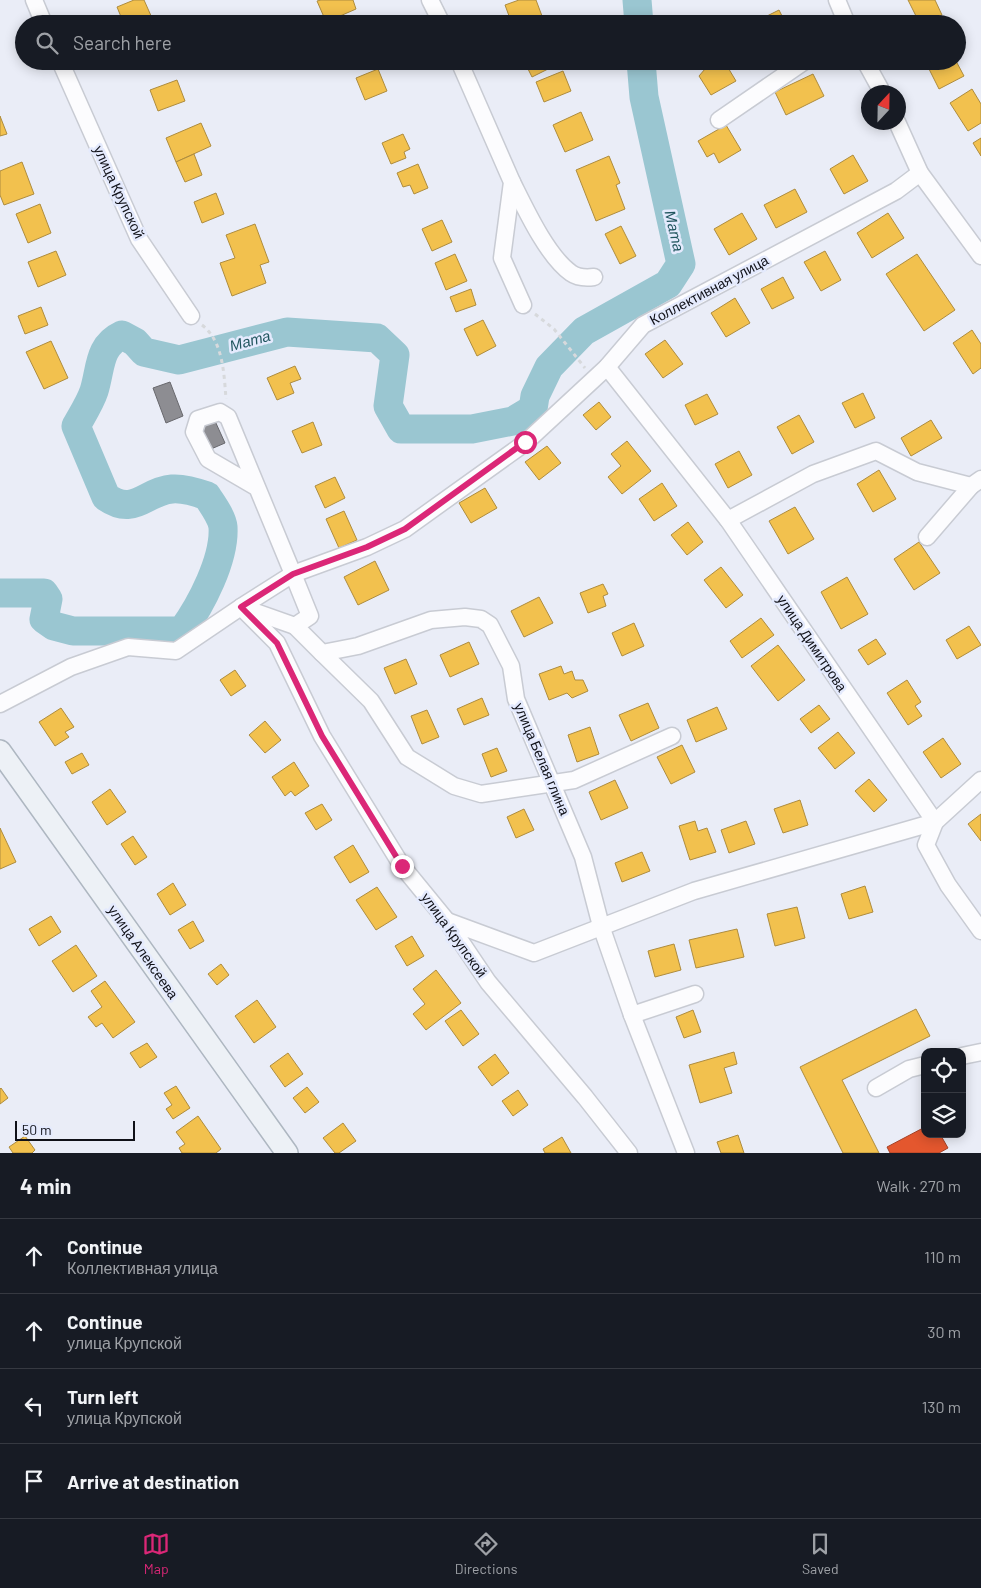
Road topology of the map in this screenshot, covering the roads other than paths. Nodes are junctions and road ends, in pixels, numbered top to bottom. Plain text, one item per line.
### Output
1 (34, 0) edge
2 (430, 0) edge
3 (837, 0) edge
4 (40, 15) edge
5 (438, 15) edge
6 (843, 15) edge
7 (64, 70) edge
8 (463, 70) edge
9 (792, 70) edge
10 (870, 70) edge
11 (878, 85) edge
12 (719, 120) dead end
13 (901, 130) edge
14 (920, 173) junction
15 (512, 182) junction
16 (981, 256) edge
17 (594, 277) dead end
18 (523, 305) road end
19 (191, 316) dead end
20 (607, 367) junction
21 (976, 482) edge
22 (256, 487) junction
23 (728, 520) junction
24 (927, 537) dead end
25 (293, 574) junction
26 (241, 607) junction
27 (295, 626) junction
28 (322, 652) junction
29 (0, 704) edge
30 (672, 736) dead end
31 (0, 751) edge
32 (981, 780) edge
33 (553, 784) junction
34 (935, 822) junction
35 (447, 921) junction
36 (601, 926) junction
37 (981, 931) edge
38 (696, 994) dead end
39 (632, 1015) junction
40 (981, 1052) edge
41 (966, 1055) edge
42 (921, 1066) edge
43 (876, 1088) dead end
44 (286, 1153) edge
45 (629, 1153) edge
46 (686, 1153) edge

1 - 4 street
2 - 5 street
3 - 6 street
7 - 19 street, улица Крупской
8 - 15 street
9 - 12 street
10 - 11 street
13 - 14 street
14 - 16 street
14 - 20 street, Коллективная улица
15 - 17 street
15 - 18 street
20 - 23 street, улица Димитрова
20 - 25 street, Коллективная улица
21 - 23 street
21 - 24 street
22 - 22 street
22 - 25 street
23 - 34 street, улица Димитрова
25 - 26 street
25 - 27 street
26 - 27 street
26 - 29 street
26 - 35 street, улица Крупской
27 - 28 street
28 - 33 street
28 - 33 street, улица Белая глина
30 - 33 street
31 - 44 main road, улица Алексеева
32 - 34 street
33 - 36 street, улица Белая глина
34 - 36 street
34 - 37 street
35 - 36 street
35 - 45 street, улица Крупской
36 - 39 street, улица Белая глина
38 - 39 street
39 - 46 street, улица Белая глина
40 - 41 street
42 - 43 street

